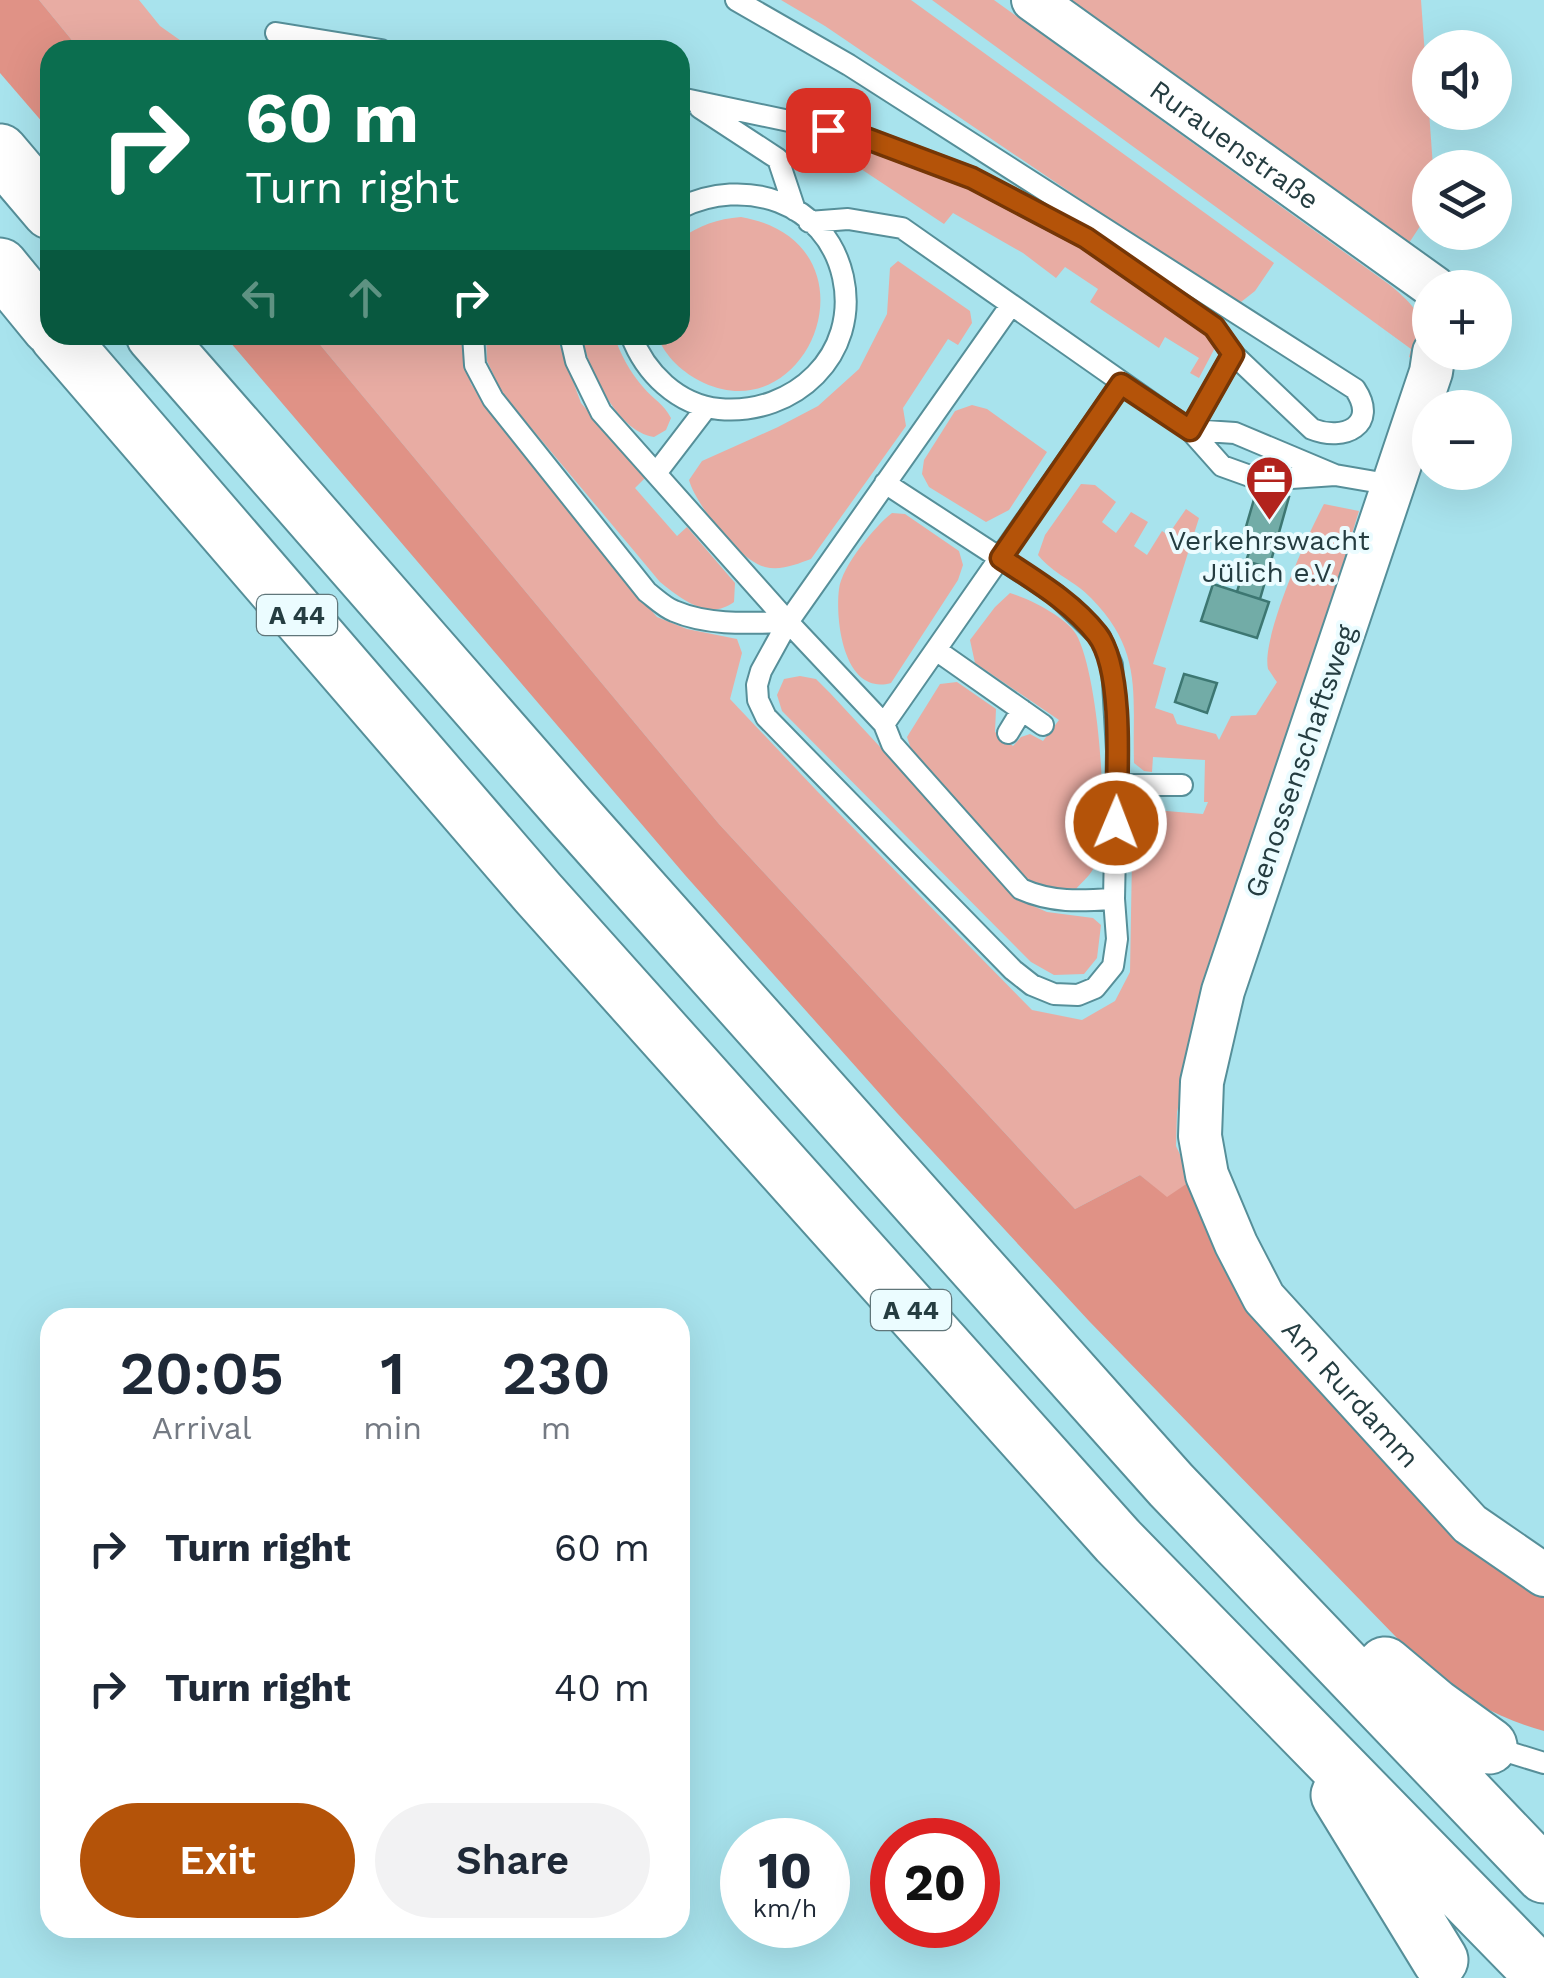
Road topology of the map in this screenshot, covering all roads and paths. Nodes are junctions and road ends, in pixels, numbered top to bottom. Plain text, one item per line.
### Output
1 (736, 0) edge
2 (1033, 0) edge
3 (287, 40) edge
4 (319, 40) edge
5 (690, 102) edge
6 (690, 105) edge
7 (0, 152) edge
8 (40, 199) edge
9 (690, 203) edge
10 (802, 216) junction
11 (0, 266) edge
12 (1412, 272) edge
13 (1011, 305) junction
14 (40, 315) edge
15 (66, 345) edge
16 (163, 345) edge
17 (474, 345) edge
18 (572, 345) edge
19 (636, 345) edge
20 (1233, 354) junction
21 (1431, 370) edge
22 (1121, 384) junction
23 (706, 408) junction
24 (1190, 430) junction
25 (657, 472) junction
26 (1335, 476) junction
27 (885, 483) junction
28 (1392, 484) junction
29 (1001, 558) junction
30 (788, 622) junction
31 (936, 650) junction
32 (1022, 710) junction
33 (884, 724) junction
34 (1043, 724) dead end
35 (1008, 733) dead end
36 (1116, 785) junction
37 (1182, 785) dead end
38 (1114, 899) junction
39 (1207, 1175) joint
40 (1171, 1485) junction
41 (1544, 1574) edge
42 (1294, 1719) junction
43 (1489, 1746) joint
44 (1544, 1763) edge
45 (1544, 1874) edge
46 (1445, 1969) edge
47 (1544, 1977) edge

1 - 20 lane
2 - 12 street, Rurauenstraße
3 - 4 lane
5 - 20 lane
6 - 10 lane
7 - 8 highway
9 - 10 lane
10 - 13 lane
10 - 23 lane
11 - 14 highway
13 - 22 lane
13 - 27 lane
15 - 42 highway, A 44
16 - 40 highway, A 44
17 - 30 lane
18 - 25 lane
19 - 23 lane
20 - 24 lane
21 - 28 street, Genossenschaftsweg
22 - 24 lane
22 - 29 lane
23 - 25 lane
24 - 26 lane
24 - 26 lane
25 - 30 lane
26 - 28 lane
27 - 29 lane
27 - 30 lane
28 - 39 street, Genossenschaftsweg
29 - 31 lane
29 - 36 lane
30 - 33 lane
30 - 38 lane
31 - 32 lane
31 - 33 lane
32 - 34 lane
32 - 35 lane
33 - 38 lane
36 - 37 lane
36 - 38 lane
39 - 41 street, Am Rurdamm
40 - 43 highway
40 - 45 highway, A 44
42 - 46 highway
42 - 47 highway, A 44
43 - 44 lane

